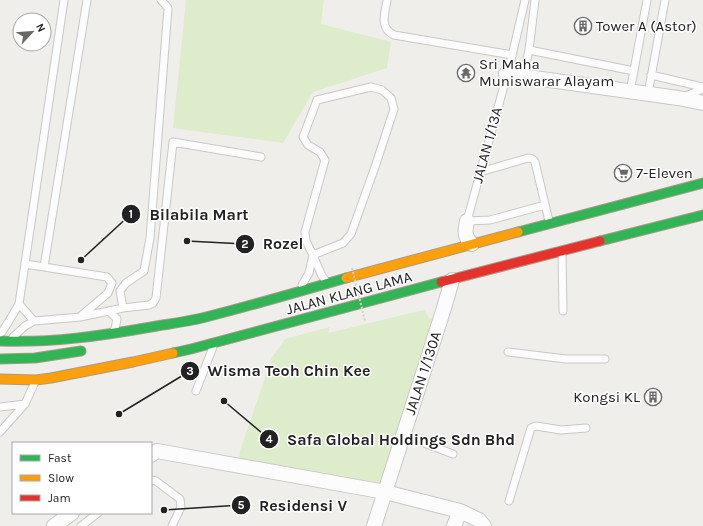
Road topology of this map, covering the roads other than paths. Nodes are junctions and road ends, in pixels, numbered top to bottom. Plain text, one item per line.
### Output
1 (64, 0) edge
2 (87, 0) edge
3 (162, 0) edge
4 (387, 0) edge
5 (525, 0) edge
6 (535, 0) edge
7 (647, 0) edge
8 (665, 0) edge
9 (529, 50) junction
10 (512, 55) junction
11 (634, 71) junction
12 (506, 74) junction
13 (651, 75) junction
14 (523, 77) junction
15 (703, 88) edge
16 (630, 92) junction
17 (648, 94) junction
18 (678, 98) junction
19 (703, 103) edge
20 (261, 157) dead end
21 (480, 172) junction
22 (703, 183) edge
23 (545, 206) junction
24 (703, 215) edge
25 (467, 221) junction
26 (549, 223) junction
27 (472, 244) junction
28 (562, 251) junction
29 (313, 255) junction
30 (25, 264) junction
31 (44, 267) junction
32 (452, 280) junction
33 (332, 282) junction
34 (112, 283) junction
35 (126, 283) junction
36 (292, 293) junction
37 (19, 304) junction
38 (123, 308) junction
39 (109, 311) junction
40 (563, 311) dead end
41 (80, 317) junction
42 (201, 318) junction
43 (34, 321) junction
44 (0, 333) edge
45 (174, 333) dead end
46 (105, 335) junction
47 (4, 341) edge
48 (214, 343) junction
49 (88, 350) dead end
50 (508, 352) dead end
51 (0, 359) edge
52 (605, 359) dead end
53 (0, 379) edge
54 (36, 380) junction
55 (196, 391) dead end
56 (25, 404) junction
57 (0, 407) edge
58 (586, 428) dead end
59 (0, 432) edge
60 (403, 435) junction
61 (152, 454) edge
62 (453, 454) dead end
63 (152, 480) edge
64 (385, 492) junction
65 (509, 501) dead end
66 (460, 511) junction
67 (71, 514) edge
68 (97, 514) edge
69 (54, 526) edge
70 (81, 526) edge
71 (172, 526) edge
72 (374, 526) edge
73 (454, 526) edge
74 (484, 526) edge

1 - 30 lane
2 - 31 lane
3 - 35 lane
4 - 10 lane
5 - 10 lane, JALAN 1/13A
6 - 9 lane
7 - 11 lane
8 - 13 lane
9 - 11 lane
9 - 14 lane
10 - 12 lane, JALAN 1/13A
11 - 16 lane
12 - 14 street
12 - 21 lane, JALAN 1/13A
13 - 15 lane
13 - 17 lane
14 - 16 street
15 - 18 lane
16 - 17 street
17 - 18 street
18 - 19 street
20 - 38 lane
21 - 23 lane
21 - 25 lane, JALAN 1/13A
22 - 26 main road, JALAN KLANG LAMA
23 - 25 lane
23 - 26 lane
24 - 28 main road, JALAN KLANG LAMA
25 - 27 street, JALAN 1/13A
26 - 27 main road, JALAN KLANG LAMA
27 - 33 main road, JALAN KLANG LAMA
28 - 32 main road, JALAN KLANG LAMA
28 - 40 lane
29 - 29 lane
29 - 33 lane
29 - 36 lane
30 - 31 lane
30 - 37 lane
31 - 34 lane
32 - 48 main road, JALAN KLANG LAMA
32 - 60 street, JALAN 1/130A
33 - 36 main road, JALAN KLANG LAMA
34 - 35 lane
34 - 41 lane
35 - 38 lane
36 - 42 main road, JALAN KLANG LAMA
37 - 43 lane
37 - 44 lane
38 - 39 lane
39 - 41 lane
39 - 46 lane
41 - 43 lane
42 - 45 main road
42 - 46 main road, JALAN KLANG LAMA
43 - 47 lane
46 - 47 main road, JALAN KLANG LAMA
48 - 54 main road, JALAN KLANG LAMA
48 - 55 lane
49 - 51 main road
50 - 52 lane
53 - 54 main road, JALAN KLANG LAMA
54 - 56 lane
56 - 57 lane
56 - 59 lane
58 - 65 lane
60 - 62 lane
60 - 64 street, JALAN 1/130A
61 - 64 street
63 - 71 lane
64 - 66 street
64 - 72 street, JALAN 1/130A
66 - 73 street
66 - 74 street
67 - 69 street
68 - 70 lane

